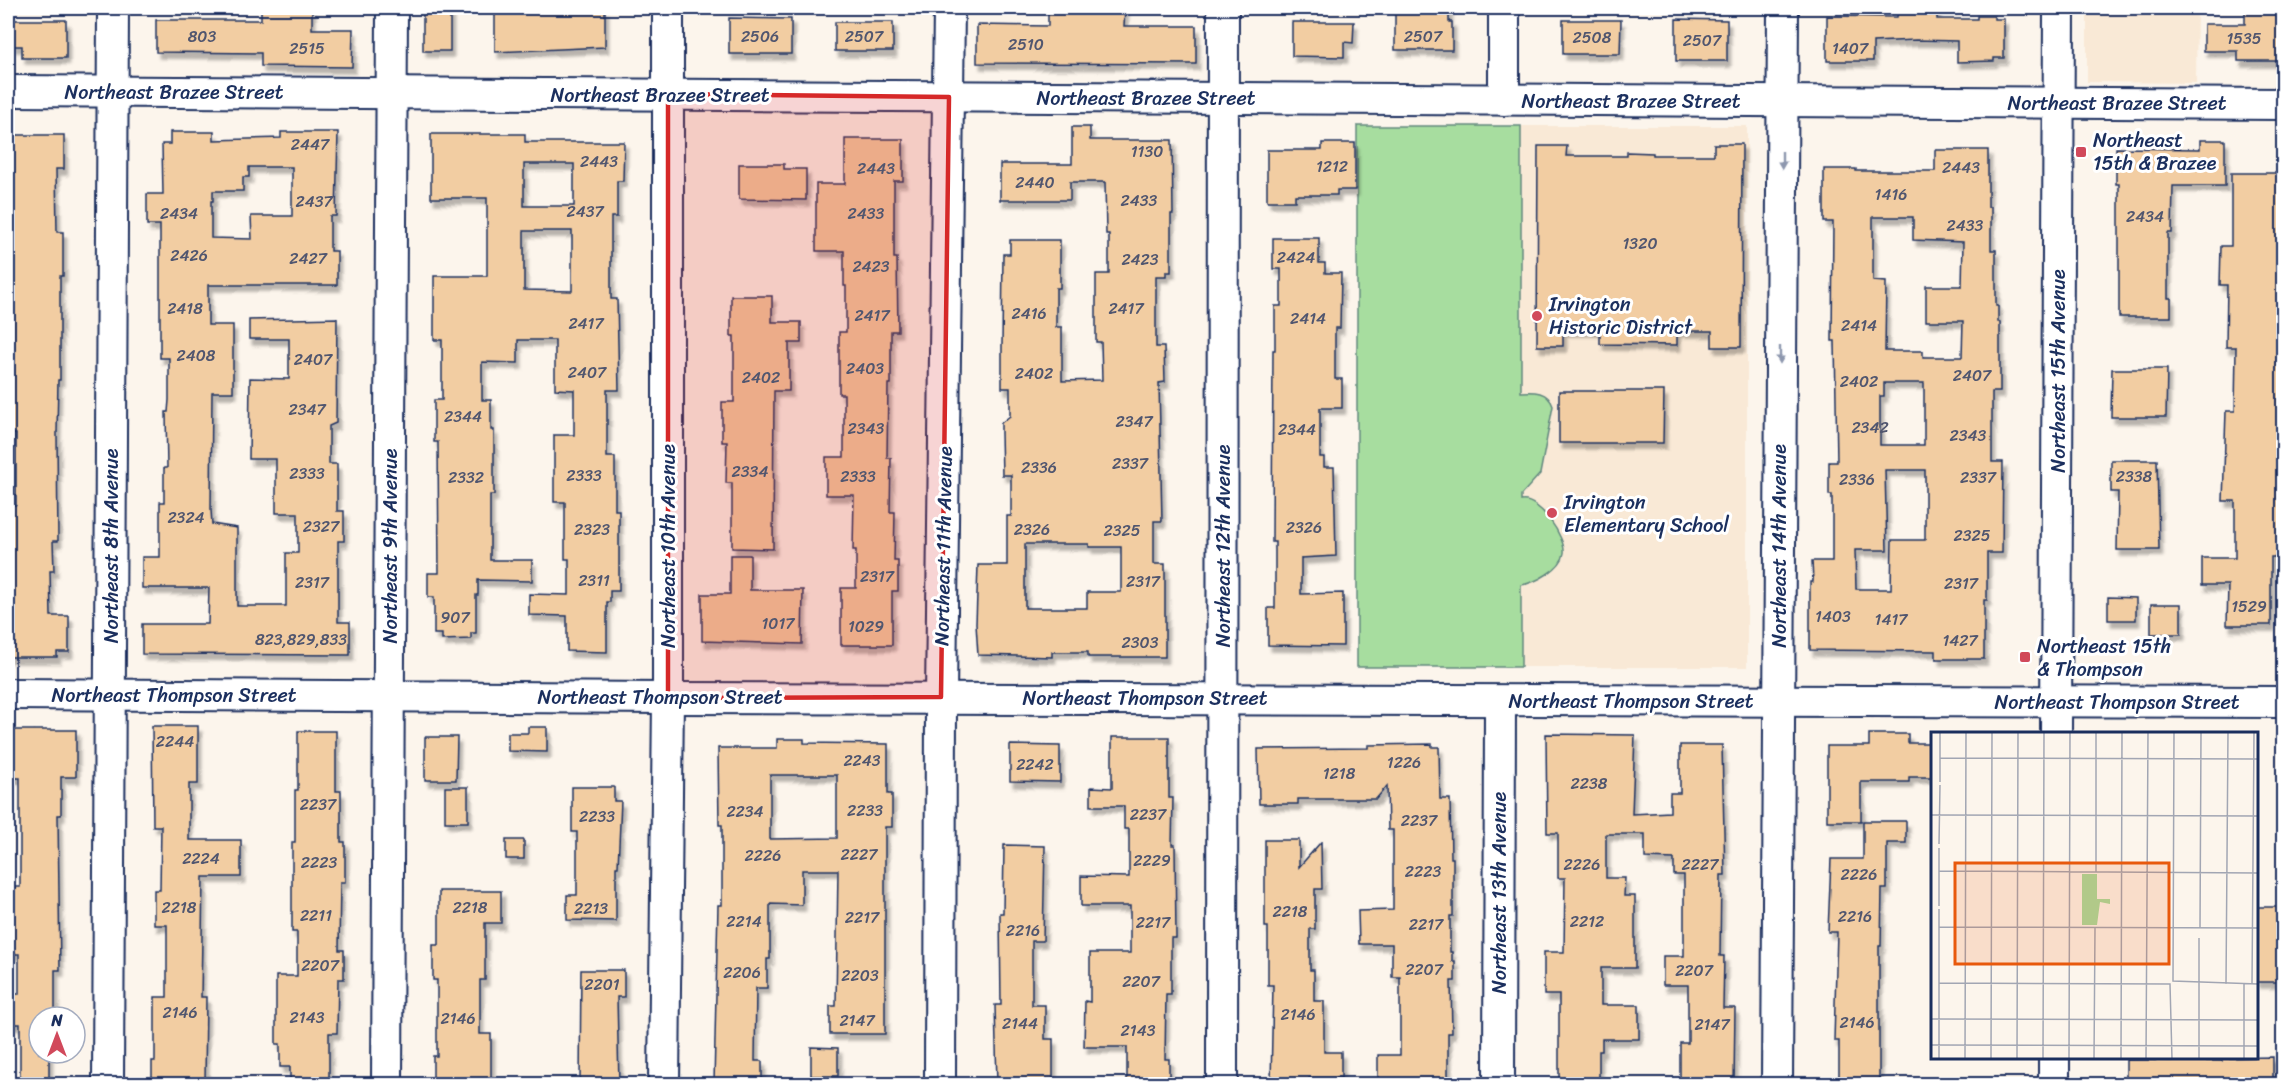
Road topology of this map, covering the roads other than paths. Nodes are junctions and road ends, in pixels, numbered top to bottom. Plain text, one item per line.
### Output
1 (113, 8) edge
2 (392, 8) edge
3 (668, 8) edge
4 (949, 8) edge
5 (1223, 8) edge
6 (1504, 8) edge
7 (1783, 8) edge
8 (2059, 8) edge
9 (8, 91) edge
10 (113, 92) junction
11 (392, 93) junction
12 (668, 94) junction
13 (949, 97) junction
14 (1222, 98) junction
15 (1504, 100) junction
16 (1782, 102) junction
17 (2059, 102) junction
18 (2283, 104) edge
19 (8, 694) edge
20 (110, 694) junction
21 (389, 696) junction
22 (941, 697) junction
23 (668, 698) junction
24 (1223, 699) junction
25 (1500, 701) junction
26 (1778, 702) junction
27 (2056, 702) junction
28 (2283, 702) edge
29 (2056, 732) edge
30 (2054, 1059) edge
31 (108, 1084) edge
32 (387, 1084) edge
33 (664, 1084) edge
34 (940, 1084) edge
35 (1222, 1084) edge
36 (1499, 1084) edge
37 (1777, 1084) edge
38 (2054, 1084) edge

1 - 10 street, Northeast 8th Avenue
2 - 11 street, Northeast 9th Avenue
3 - 12 street, Northeast 10th Avenue
4 - 13 street, Northeast 11th Avenue
5 - 14 street, Northeast 12th Avenue
6 - 15 street
7 - 16 street, Northeast 14th Avenue
8 - 17 street, Northeast 15th Avenue
9 - 10 street, Northeast Brazee Street
10 - 11 street, Northeast Brazee Street
10 - 20 street, Northeast 8th Avenue
11 - 12 street, Northeast Brazee Street
11 - 21 street, Northeast 9th Avenue
12 - 13 street, Northeast Brazee Street
12 - 23 street, Northeast 10th Avenue
13 - 14 street, Northeast Brazee Street
13 - 22 street, Northeast 11th Avenue
14 - 15 street, Northeast Brazee Street
14 - 24 street, Northeast 12th Avenue
15 - 16 street, Northeast Brazee Street
16 - 17 street, Northeast Brazee Street
16 -> 26 street, Northeast 14th Avenue
17 - 18 street, Northeast Brazee Street
17 - 27 street, Northeast 15th Avenue
19 - 20 street, Northeast Thompson Street
20 - 21 street, Northeast Thompson Street
20 - 31 street, Northeast 8th Avenue
21 - 23 street, Northeast Thompson Street
21 - 32 street, Northeast 9th Avenue
22 - 23 street, Northeast Thompson Street
22 - 24 street, Northeast Thompson Street
22 - 34 street, Northeast 11th Avenue
23 - 33 street, Northeast 10th Avenue
24 - 25 street, Northeast Thompson Street
24 - 35 street, Northeast 12th Avenue
25 - 26 street, Northeast Thompson Street
25 - 36 street, Northeast 13th Avenue
26 - 27 street, Northeast Thompson Street
26 - 37 street, Northeast 14th Avenue
27 - 28 street, Northeast Thompson Street
27 - 29 street, Northeast 15th Avenue
30 - 38 street

